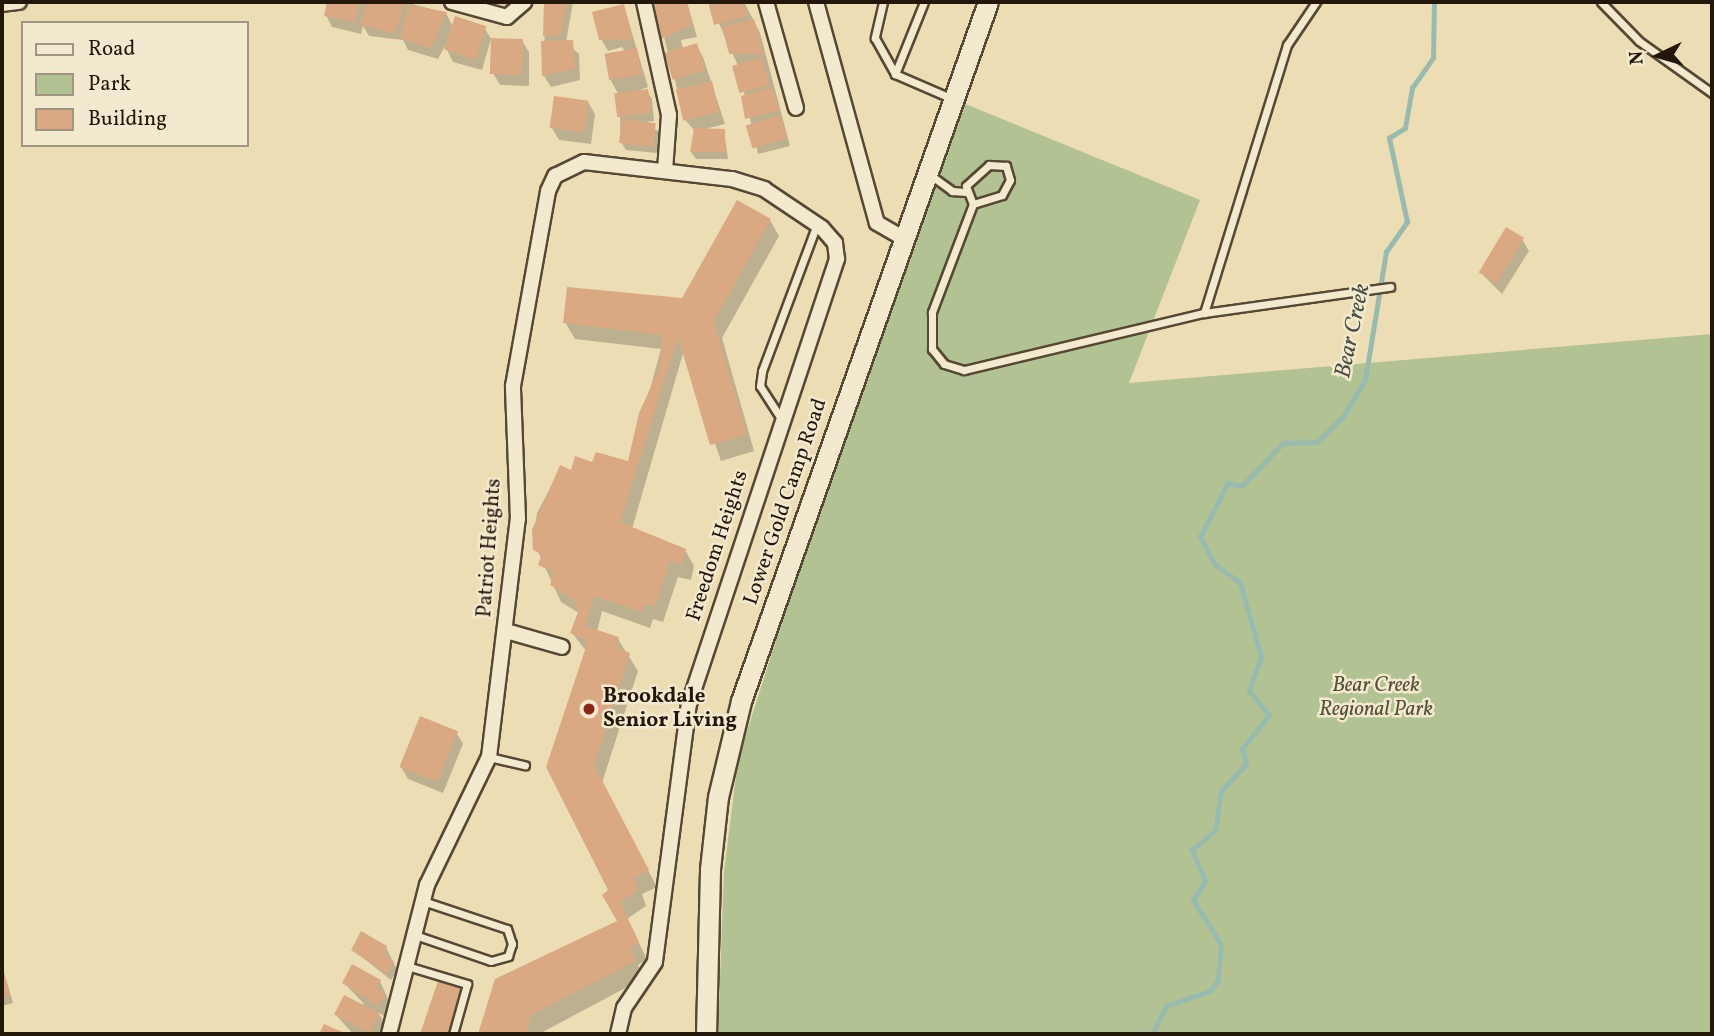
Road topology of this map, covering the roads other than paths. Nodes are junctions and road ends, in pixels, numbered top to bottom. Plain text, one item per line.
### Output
1 (19, 2) edge
2 (452, 2) edge
3 (524, 2) edge
4 (644, 2) edge
5 (766, 2) edge
6 (816, 2) edge
7 (883, 2) edge
8 (924, 2) edge
9 (988, 2) edge
10 (1315, 2) edge
11 (1601, 2) edge
12 (2, 4) edge
13 (895, 74) junction
14 (1712, 93) edge
15 (954, 99) junction
16 (796, 108) dead end
17 (671, 172) junction
18 (928, 173) junction
19 (966, 192) junction
20 (973, 204) junction
21 (817, 224) junction
22 (907, 240) junction
23 (1390, 287) dead end
24 (1204, 313) junction
25 (782, 419) junction
26 (506, 631) junction
27 (562, 647) dead end
28 (489, 757) junction
29 (524, 765) dead end
30 (423, 901) junction
31 (415, 934) junction
32 (407, 966) junction
33 (389, 1034) edge
34 (453, 1034) edge
35 (618, 1034) edge
36 (705, 1034) edge

1 - 12 street
2 - 3 street
4 - 17 street
5 - 16 street
6 - 22 street
7 - 13 lane
8 - 13 lane
9 - 15 street, Lower Gold Camp Road
10 - 24 lane
11 - 14 lane
13 - 15 lane
15 - 18 street, Lower Gold Camp Road
17 - 21 street, Freedom Heights
17 - 26 street, Patriot Heights
18 - 19 lane
18 - 22 street, Lower Gold Camp Road
19 - 20 lane
19 - 20 lane
20 - 24 lane
21 - 25 street, Freedom Heights
21 - 25 lane
22 - 36 street, Lower Gold Camp Road
23 - 24 lane
25 - 35 street, Freedom Heights
26 - 27 street
26 - 28 street, Patriot Heights
28 - 29 lane
28 - 30 street, Patriot Heights
30 - 31 street, Patriot Heights
30 - 31 lane
31 - 32 street, Patriot Heights
32 - 33 street, Patriot Heights
32 - 34 lane

